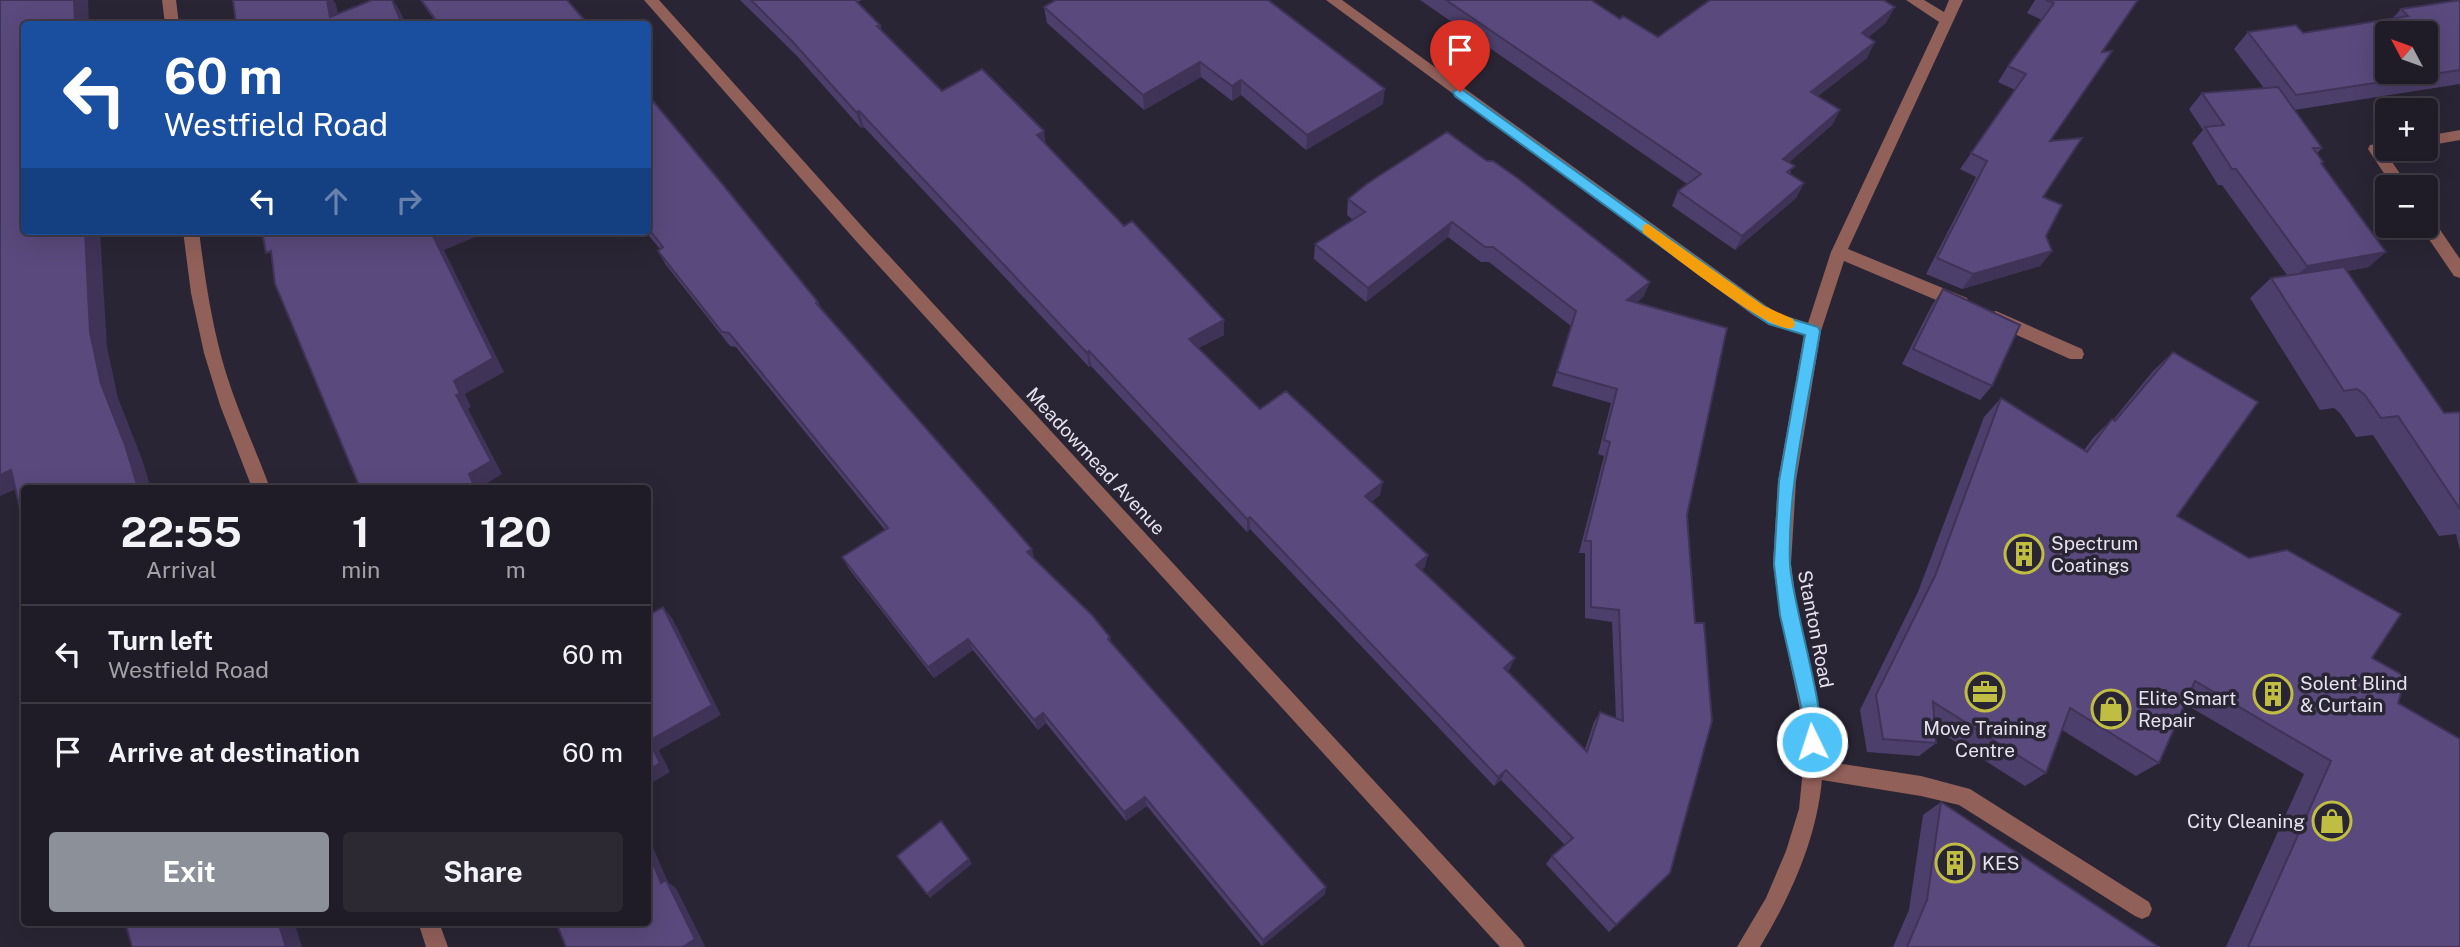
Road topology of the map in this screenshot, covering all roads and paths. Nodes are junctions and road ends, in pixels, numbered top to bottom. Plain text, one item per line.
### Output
1 (169, 0) edge
2 (651, 0) edge
3 (1333, 0) edge
4 (1913, 0) edge
5 (1956, 0) edge
6 (1947, 20) junction
7 (172, 21) edge
8 (2460, 135) edge
9 (2438, 139) edge
10 (191, 235) edge
11 (2437, 238) edge
12 (1839, 252) junction
13 (2460, 272) edge
14 (1813, 331) junction
15 (2076, 354) dead end
16 (260, 485) edge
17 (1813, 769) junction
18 (2142, 909) dead end
19 (429, 926) edge
20 (437, 947) edge
21 (1514, 947) edge
22 (1748, 947) edge

1 - 7 street
2 - 21 street, Meadowmead Avenue
3 - 14 street
4 - 6 street
5 - 6 street, Stanton Road
6 - 12 street, Stanton Road
8 - 9 street
10 - 16 street
11 - 13 street
12 - 14 street, Stanton Road
12 - 15 street
14 - 17 street, Stanton Road
17 - 18 street
17 - 22 street, Stanton Road
19 - 20 street

